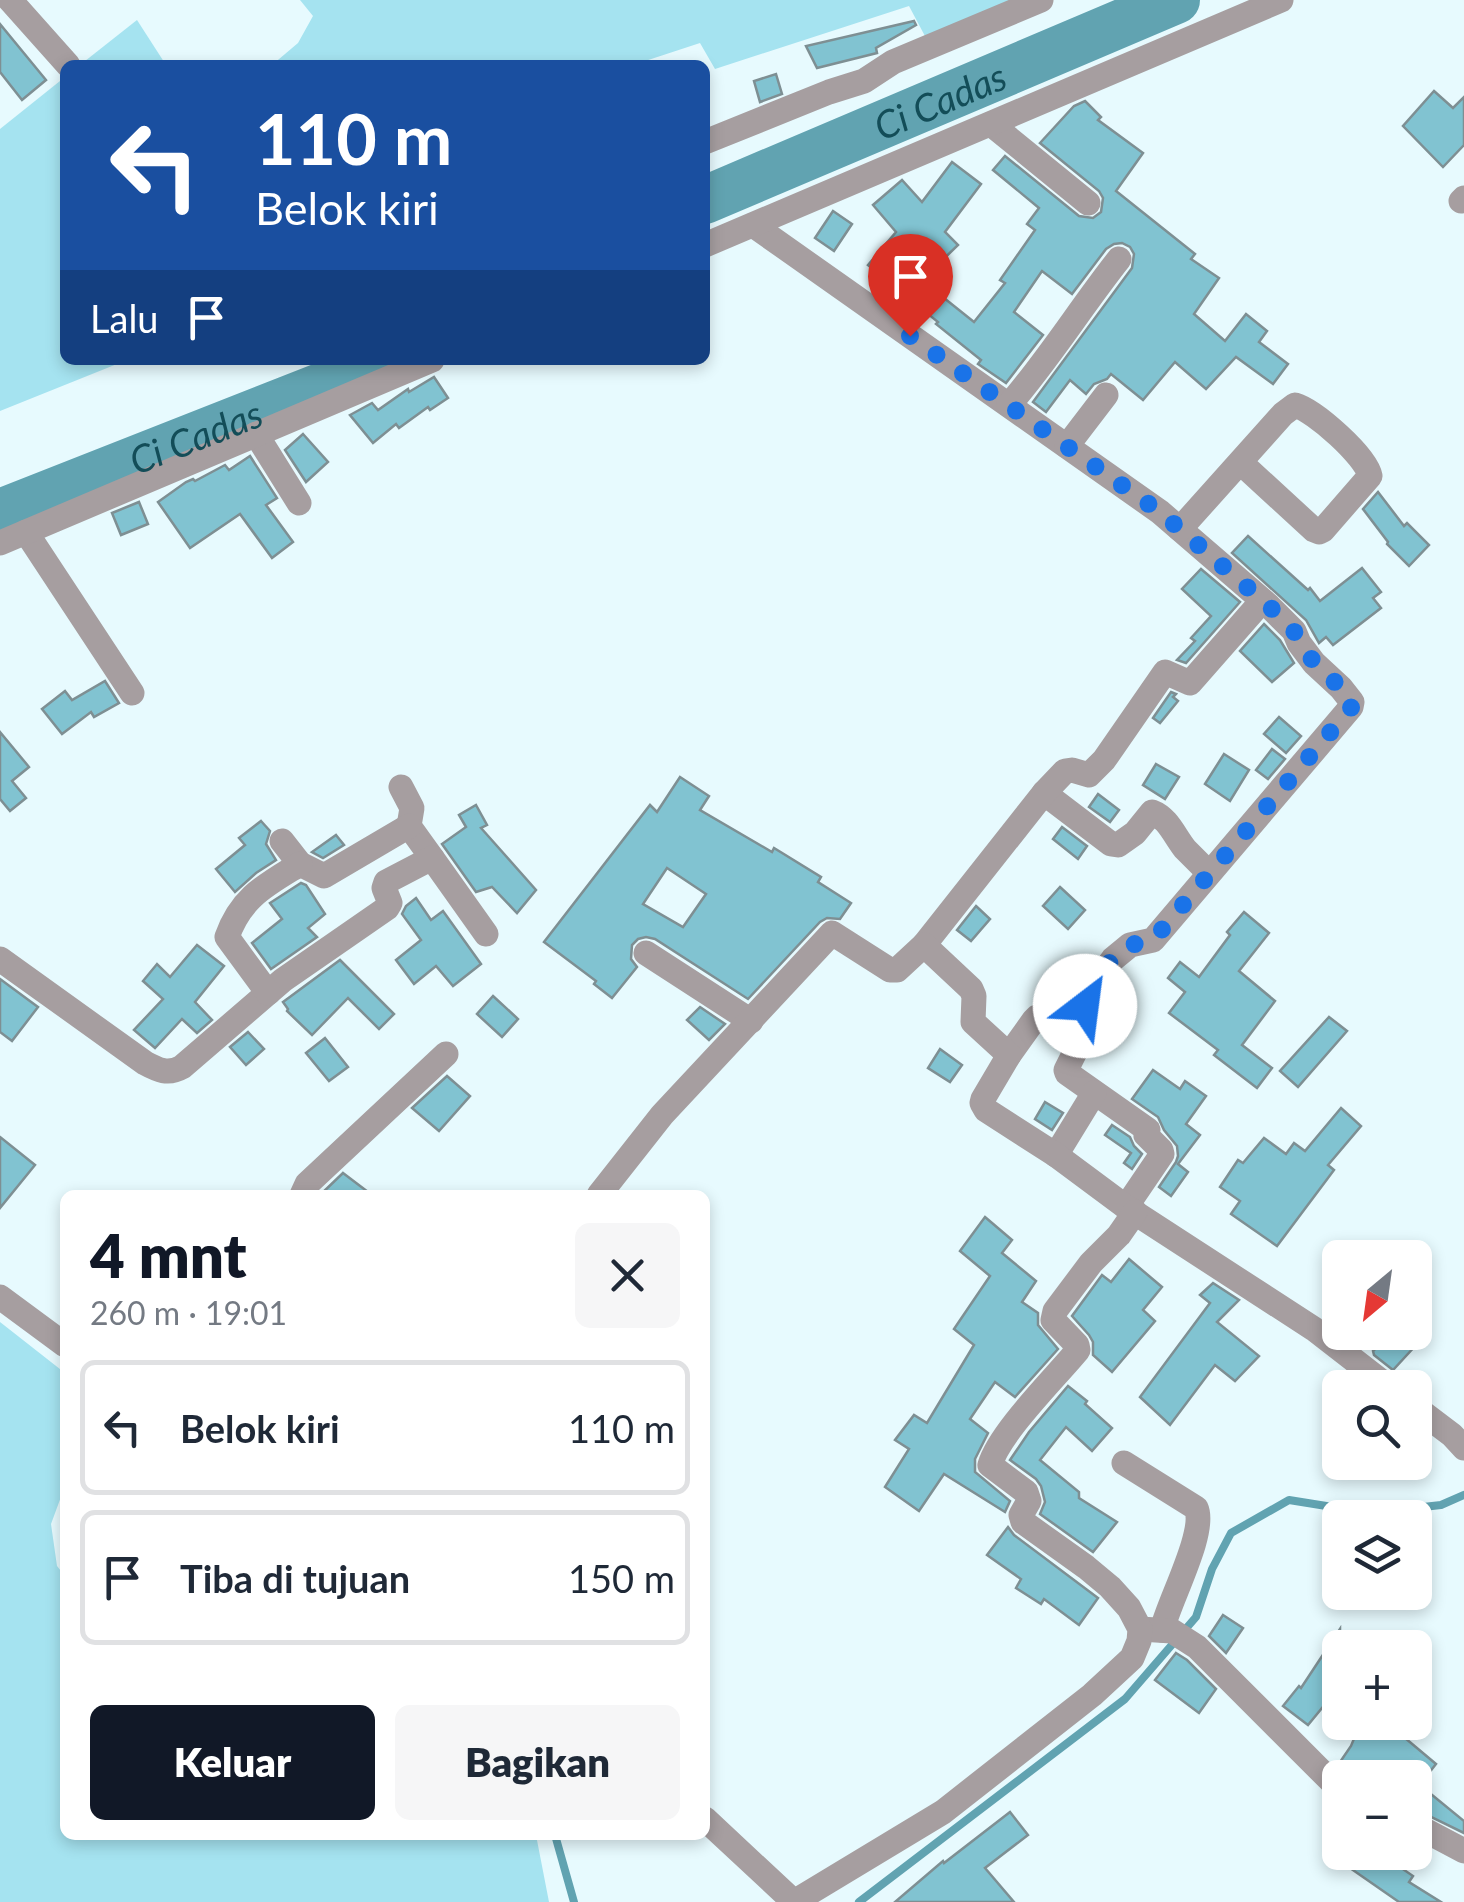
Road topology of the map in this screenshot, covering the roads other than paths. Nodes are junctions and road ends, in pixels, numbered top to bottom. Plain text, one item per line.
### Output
1 (10, 0) edge
2 (1041, 0) edge
3 (1281, 0) edge
4 (64, 60) edge
5 (991, 124) junction
6 (710, 140) edge
7 (1088, 204) dead end
8 (752, 226) junction
9 (710, 243) edge
10 (1119, 259) dead end
11 (420, 365) edge
12 (1106, 395) dead end
13 (1009, 406) junction
14 (256, 434) junction
15 (1068, 446) junction
16 (1240, 462) junction
17 (299, 503) dead end
18 (1180, 529) junction
19 (26, 532) junction
20 (0, 543) edge
21 (1262, 601) junction
22 (132, 692) dead end
23 (401, 787) dead end
24 (1044, 793) junction
25 (409, 826) junction
26 (282, 840) dead end
27 (432, 858) junction
28 (300, 864) junction
29 (1209, 873) junction
30 (486, 934) dead end
31 (924, 945) junction
32 (646, 953) dead end
33 (0, 958) edge
34 (268, 993) junction
35 (751, 1021) junction
36 (1077, 1041) junction
37 (446, 1054) dead end
38 (1010, 1056) junction
39 (1094, 1092) junction
40 (1056, 1155) junction
41 (304, 1190) edge
42 (602, 1190) edge
43 (1131, 1210) junction
44 (0, 1297) edge
45 (60, 1341) edge
46 (1367, 1370) edge
47 (1432, 1419) edge
48 (1464, 1448) edge
49 (1124, 1463) dead end
50 (1165, 1632) junction
51 (1322, 1771) edge
52 (710, 1824) edge
53 (1432, 1834) edge
54 (1464, 1850) edge

1 - 4 street
2 - 6 street
3 - 5 street
5 - 7 street
5 - 8 street
8 - 9 street
8 - 13 street
10 - 13 street
11 - 14 street
12 - 15 street
13 - 15 street
14 - 17 street
14 - 19 street
15 - 18 street
16 - 16 street
16 - 18 street
18 - 21 street
19 - 20 street
19 - 22 street
21 - 24 street
21 - 29 street
23 - 25 street
24 - 29 street
24 - 31 street
25 - 27 street
25 - 28 street
26 - 28 street
27 - 30 street
27 - 34 street
28 - 34 street
29 - 36 street
31 - 35 street
31 - 38 street
32 - 35 street
33 - 34 street
35 - 42 street
36 - 38 street
36 - 39 street
37 - 41 street
38 - 40 street
39 - 40 street
39 - 43 street
40 - 43 street
43 - 46 street
43 - 50 street
44 - 45 street
47 - 48 street
49 - 50 street
50 - 51 street
50 - 52 street
53 - 54 street

